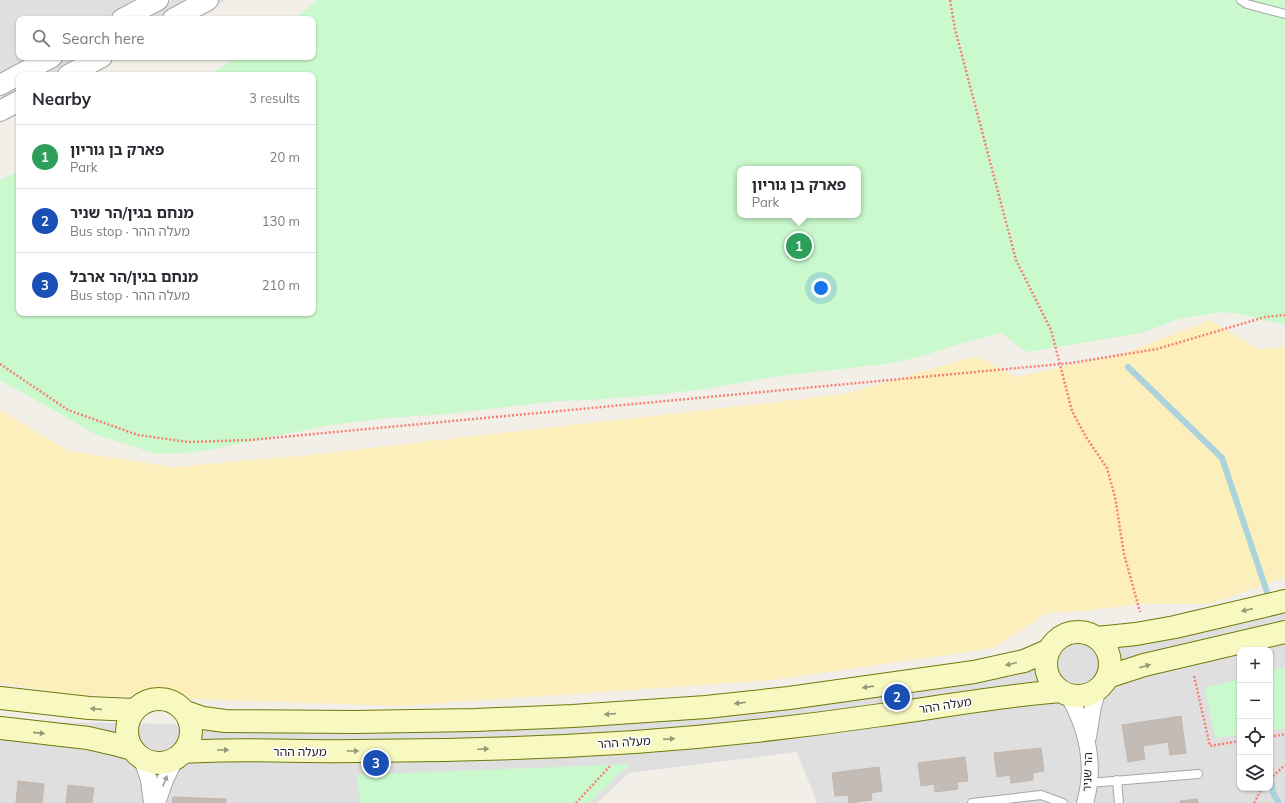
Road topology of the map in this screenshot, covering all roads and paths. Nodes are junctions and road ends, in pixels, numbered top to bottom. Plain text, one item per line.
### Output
1 (158, 0) edge
2 (208, 0) edge
3 (950, 0) edge
4 (1241, 0) edge
5 (1285, 14) edge
6 (128, 16) edge
7 (179, 16) edge
8 (46, 60) edge
9 (96, 60) edge
10 (24, 72) edge
11 (74, 72) edge
12 (16, 76) edge
13 (0, 85) edge
14 (16, 103) edge
15 (0, 111) edge
16 (1285, 315) edge
17 (0, 364) edge
18 (1061, 364) junction
19 (1285, 601) edge
20 (1146, 632) junction
21 (1285, 632) edge
22 (1097, 638) junction
23 (1047, 652) junction
24 (1193, 673) dead end
25 (1103, 683) junction
26 (1064, 693) junction
27 (0, 698) edge
28 (134, 710) junction
29 (186, 712) junction
30 (0, 728) edge
31 (1285, 734) edge
32 (1273, 736) edge
33 (1087, 740) junction
34 (1237, 742) edge
35 (137, 754) junction
36 (180, 756) junction
37 (612, 765) dead end
38 (1285, 766) edge
39 (1198, 774) dead end
40 (1273, 776) edge
41 (1117, 780) junction
42 (1089, 783) junction
43 (1260, 791) edge
44 (152, 803) edge
45 (157, 803) edge
46 (576, 803) edge
47 (972, 803) edge
48 (1063, 803) edge
49 (1085, 803) edge
50 (1119, 803) edge
51 (1254, 803) edge

1 - 6 street
2 - 7 street
3 - 18 path
4 - 5 lane
8 - 10 street
9 - 11 street
12 - 13 street
14 - 15 street
16 - 18 path
17 - 18 path
18 - 20 path
19 -> 20 main road
20 - 22 main road
25 -> 21 main road
22 - 23 main road
22 - 25 main road
23 - 26 main road
23 -> 29 main road
24 - 34 path
25 - 26 main road
25 - 33 street, הר שניר
26 - 33 street, הר שניר
36 -> 26 main road, מעלה ההר
28 -> 27 main road
28 - 29 main road
28 - 35 main road
29 - 36 main road
30 -> 35 main road
31 - 32 path
33 - 42 street, הר שניר
35 - 36 main road
35 - 44 street
45 -> 36 street
37 - 46 path
38 - 40 path
39 - 41 lane
41 - 42 lane
41 - 50 lane
42 - 49 street, הר שניר
43 - 51 path
47 - 48 lane

